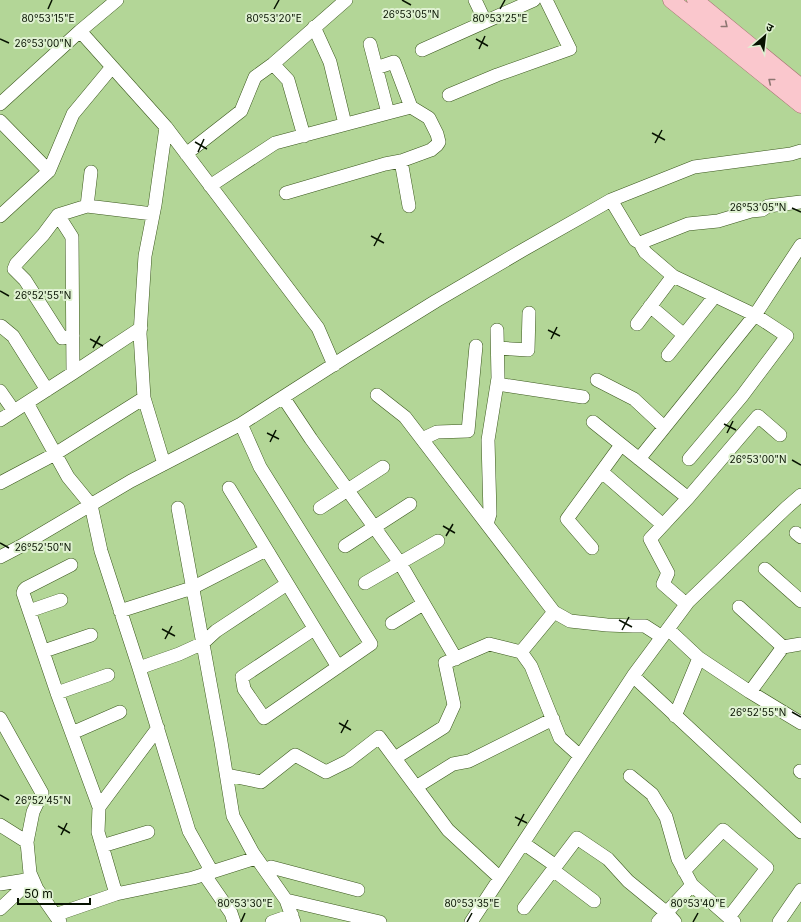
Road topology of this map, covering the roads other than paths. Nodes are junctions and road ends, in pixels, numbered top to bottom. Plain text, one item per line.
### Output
1 (117, 0) edge
2 (346, 0) edge
3 (476, 0) edge
4 (534, 0) edge
5 (546, 0) edge
6 (671, 0) edge
7 (695, 0) edge
8 (485, 21) junction
9 (314, 27) junction
10 (80, 31) junction
11 (370, 44) dead end
12 (422, 50) dead end
13 (273, 64) junction
14 (112, 68) junction
15 (376, 68) junction
16 (801, 87) edge
17 (449, 95) dead end
18 (0, 104) edge
19 (801, 105) edge
20 (411, 107) junction
21 (388, 113) junction
22 (0, 121) edge
23 (345, 124) junction
24 (166, 128) junction
25 (304, 136) junction
26 (801, 151) edge
27 (186, 154) junction
28 (401, 161) junction
29 (48, 171) junction
30 (91, 172) dead end
31 (210, 186) junction
32 (286, 192) dead end
33 (611, 200) junction
34 (801, 202) edge
35 (87, 206) junction
36 (409, 206) dead end
37 (154, 214) junction
38 (58, 215) junction
39 (0, 216) edge
40 (640, 243) junction
41 (801, 245) edge
42 (673, 276) junction
43 (716, 296) junction
44 (650, 306) junction
45 (529, 312) dead end
46 (755, 315) junction
47 (637, 324) dead end
48 (0, 326) edge
49 (141, 328) junction
50 (497, 330) dead end
51 (684, 335) junction
52 (73, 336) junction
53 (476, 346) dead end
54 (498, 348) junction
55 (668, 355) dead end
56 (334, 365) junction
57 (73, 373) junction
58 (597, 380) dead end
59 (497, 384) junction
60 (47, 390) junction
61 (0, 391) edge
62 (377, 395) dead end
63 (283, 397) junction
64 (582, 397) dead end
65 (144, 398) junction
66 (27, 403) junction
67 (14, 411) junction
68 (0, 420) edge
69 (593, 422) dead end
70 (241, 424) junction
71 (664, 427) junction
72 (780, 435) dead end
73 (422, 439) junction
74 (621, 445) junction
75 (55, 454) junction
76 (639, 459) junction
77 (689, 459) dead end
78 (164, 464) junction
79 (383, 467) dead end
80 (602, 472) junction
81 (0, 483) edge
82 (229, 488) dead end
83 (347, 490) junction
84 (801, 495) edge
85 (688, 498) junction
86 (410, 504) dead end
87 (91, 505) junction
88 (178, 508) dead end
89 (320, 508) dead end
90 (486, 524) junction
91 (663, 525) junction
92 (374, 527) junction
93 (438, 542) dead end
94 (344, 546) dead end
95 (592, 548) dead end
96 (266, 550) junction
97 (0, 557) edge
98 (400, 563) junction
99 (71, 565) dead end
100 (765, 569) dead end
101 (365, 583) dead end
102 (287, 584) junction
103 (192, 588) junction
104 (61, 600) dead end
105 (801, 600) edge
106 (424, 604) junction
107 (686, 604) junction
108 (739, 607) dead end
109 (29, 611) junction
110 (120, 611) junction
111 (554, 612) junction
112 (392, 622) dead end
113 (314, 629) junction
114 (665, 633) junction
115 (91, 635) dead end
116 (203, 643) junction
117 (801, 644) edge
118 (783, 647) junction
119 (44, 652) junction
120 (521, 652) junction
121 (699, 658) junction
122 (456, 659) junction
123 (338, 667) junction
124 (139, 668) junction
125 (108, 676) dead end
126 (633, 676) junction
127 (750, 692) junction
128 (57, 693) junction
129 (120, 712) dead end
130 (675, 716) junction
131 (0, 718) edge
132 (553, 719) junction
133 (801, 723) edge
134 (158, 728) junction
135 (72, 733) junction
136 (580, 756) junction
137 (395, 758) junction
138 (226, 775) junction
139 (630, 776) dead end
140 (416, 787) junction
141 (99, 807) junction
142 (0, 825) edge
143 (148, 832) dead end
144 (801, 832) edge
145 (27, 842) junction
146 (523, 843) junction
147 (102, 846) junction
148 (256, 858) junction
149 (554, 868) junction
150 (265, 870) junction
151 (684, 870) junction
152 (208, 873) junction
153 (500, 878) junction
154 (32, 879) junction
155 (0, 884) edge
156 (692, 885) junction
157 (358, 890) dead end
158 (801, 890) edge
159 (116, 894) junction
160 (286, 900) junction
161 (594, 901) dead end
162 (0, 908) edge
163 (524, 908) dead end
164 (293, 918) edge
165 (666, 919) edge
166 (59, 920) edge
167 (732, 920) edge
168 (234, 922) edge
169 (272, 922) edge
170 (380, 922) edge
171 (471, 922) edge
172 (779, 922) edge

1 - 10 street
2 - 9 street
3 - 8 street
4 - 8 street
5 - 17 street
19 -> 6 main road
7 -> 16 main road
8 - 12 street
9 - 13 street
9 - 23 street
10 - 14 street
10 - 18 street
11 - 15 street
13 - 25 street
13 - 27 street
14 - 24 street
14 - 29 street
15 - 20 street
15 - 21 street
20 - 21 street
20 - 28 street
21 - 23 street
22 - 29 street
23 - 25 street
24 - 27 street
24 - 37 street
25 - 31 street
26 - 33 street
27 - 31 street
28 - 32 street
28 - 36 street
29 - 39 street
30 - 35 street
31 - 56 street
33 - 40 street
33 - 56 street
34 - 40 street
35 - 37 street
35 - 38 street
37 - 49 street
38 - 52 street
38 - 52 street
40 - 42 street
41 - 46 street
42 - 43 street
42 - 44 street
43 - 46 street
43 - 51 street
44 - 47 street
44 - 51 street
45 - 54 street
46 - 71 street
46 - 77 street
48 - 60 street
49 - 57 street
49 - 65 street
50 - 54 street
51 - 55 street
52 - 57 street
53 - 73 street
54 - 59 street
56 - 63 street
57 - 60 street
58 - 71 street
59 - 64 street
59 - 90 street
60 - 66 street
61 - 67 street
62 - 73 street
63 - 70 street
63 - 83 street
65 - 75 street
65 - 78 street
66 - 67 street
66 - 75 street
67 - 68 street
69 - 74 street
70 - 78 street
70 - 123 street
71 - 76 street
72 - 85 street
73 - 90 street
74 - 76 street
74 - 80 street
75 - 81 street
75 - 87 street
76 - 85 street
78 - 87 street
79 - 83 street
80 - 91 street
80 - 95 street
82 - 96 street
83 - 89 street
83 - 92 street
84 - 107 street
85 - 91 street
86 - 92 street
87 - 97 street
87 - 110 street
88 - 103 street
90 - 111 street
91 - 107 street
92 - 94 street
92 - 98 street
93 - 98 street
96 - 102 street
96 - 103 street
98 - 101 street
98 - 106 street
99 - 109 street
100 - 105 street
102 - 113 street
102 - 116 street
103 - 110 street
103 - 116 street
104 - 109 street
106 - 112 street
106 - 122 street
107 - 114 street
108 - 118 street
109 - 119 street
110 - 124 street
111 - 114 street
111 - 120 street
113 - 123 street
113 - 123 street
114 - 121 street
114 - 126 street
115 - 119 street
116 - 124 street
116 - 138 street
117 - 118 street
118 - 127 street
119 - 128 street
120 - 122 street
120 - 132 street
121 - 127 street
121 - 130 street
122 - 137 street
124 - 134 street
125 - 128 street
126 - 130 street
126 - 136 street
127 - 133 street
128 - 135 street
129 - 135 street
130 - 144 street
131 - 145 street
132 - 136 street
132 - 140 street
134 - 141 street
134 - 152 street
135 - 141 street
136 - 146 street
137 - 138 street
137 - 140 street
138 - 148 street
139 - 151 street
140 - 153 street
141 - 147 street
142 - 145 street
143 - 147 street
145 - 154 street
146 - 149 street
146 - 153 street
147 - 159 street
148 - 150 street
148 - 152 street
149 - 161 street
149 - 163 street
149 - 165 street
150 - 157 street
150 - 160 street
151 - 156 street
151 - 167 street
152 - 159 street
152 - 168 street
153 - 171 street
154 - 155 street
154 - 162 street
154 - 166 street
156 - 165 street
156 - 167 street
158 - 172 street
159 - 166 street
160 - 164 street
160 - 170 street
164 - 169 street

